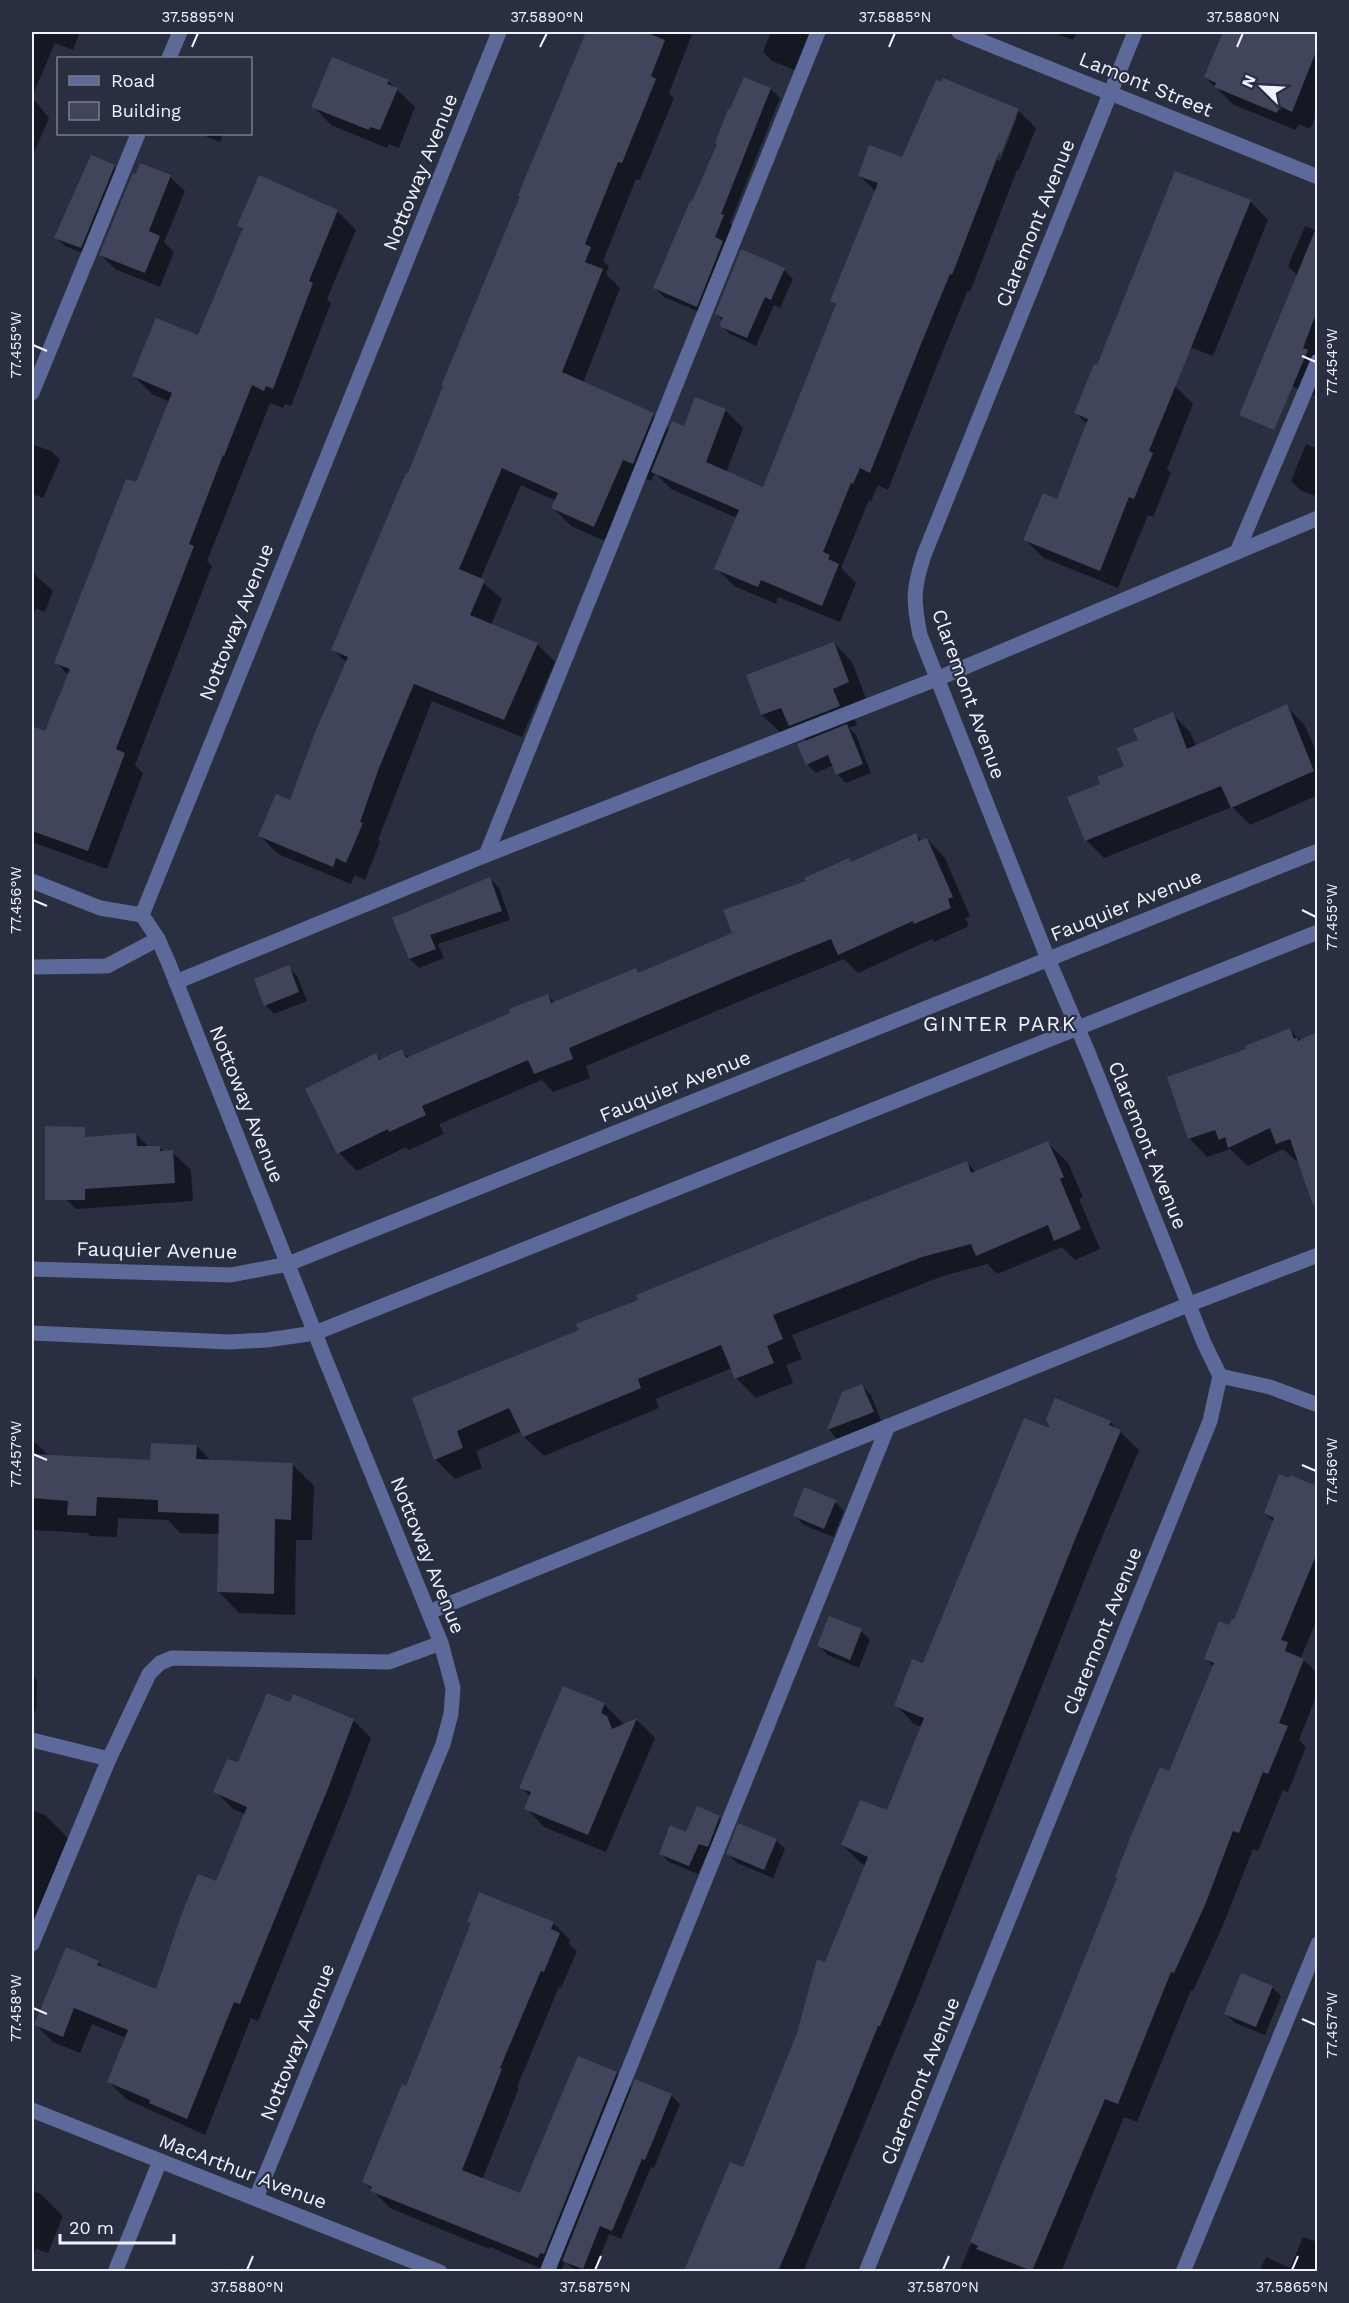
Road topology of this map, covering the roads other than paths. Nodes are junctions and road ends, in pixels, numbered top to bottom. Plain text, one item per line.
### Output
1 (180, 32) edge
2 (500, 32) edge
3 (818, 32) edge
4 (959, 32) edge
5 (1135, 32) edge
6 (169, 57) edge
7 (1111, 93) junction
8 (138, 135) edge
9 (1317, 177) edge
10 (1317, 361) edge
11 (32, 393) edge
12 (1317, 518) edge
13 (1237, 552) junction
14 (939, 678) junction
15 (1317, 851) edge
16 (486, 855) junction
17 (32, 881) edge
18 (141, 915) junction
19 (1317, 932) edge
20 (158, 939) junction
21 (1048, 959) junction
22 (32, 968) edge
23 (176, 982) junction
24 (1078, 1028) junction
25 (1317, 1255) edge
26 (288, 1264) junction
27 (32, 1269) edge
28 (1190, 1304) junction
29 (315, 1332) junction
30 (32, 1333) edge
31 (1220, 1376) junction
32 (1317, 1405) edge
33 (888, 1426) junction
34 (429, 1612) junction
35 (441, 1643) junction
36 (32, 1740) edge
37 (110, 1759) junction
38 (32, 1944) edge
39 (1317, 1944) edge
40 (32, 2110) edge
41 (160, 2162) junction
42 (256, 2199) junction
43 (115, 2271) edge
44 (440, 2271) edge
45 (547, 2271) edge
46 (866, 2271) edge
47 (1183, 2271) edge

1 - 6 street
2 - 18 street, Nottoway Avenue
3 - 16 street
4 - 7 street, Lamont Street
5 - 7 street, Claremont Avenue
7 - 9 street, Lamont Street
7 - 14 street, Claremont Avenue
8 - 11 street
10 - 13 street
12 - 13 street
13 - 14 street
14 - 16 street
14 - 21 street, Claremont Avenue
15 - 21 street, Fauquier Avenue
16 - 23 street
17 - 18 street
18 - 20 street, Nottoway Avenue
19 - 24 street
20 - 22 street
20 - 23 street, Nottoway Avenue
21 - 24 street, Claremont Avenue
21 - 26 street, Fauquier Avenue
23 - 26 street, Nottoway Avenue
24 - 28 street, Claremont Avenue
24 - 29 street
25 - 28 street
26 - 27 street, Fauquier Avenue
26 - 29 street, Nottoway Avenue
28 - 31 street, Claremont Avenue
28 - 33 street
29 - 30 street
29 - 34 street, Nottoway Avenue
31 - 32 street
31 - 46 street, Claremont Avenue
33 - 34 street
33 - 45 street
34 - 35 street, Nottoway Avenue
35 - 37 street
35 - 42 street, Nottoway Avenue
36 - 37 street
37 - 38 street
39 - 47 street
40 - 41 street, MacArthur Avenue
41 - 42 street, MacArthur Avenue
41 - 43 street
42 - 44 street, MacArthur Avenue

